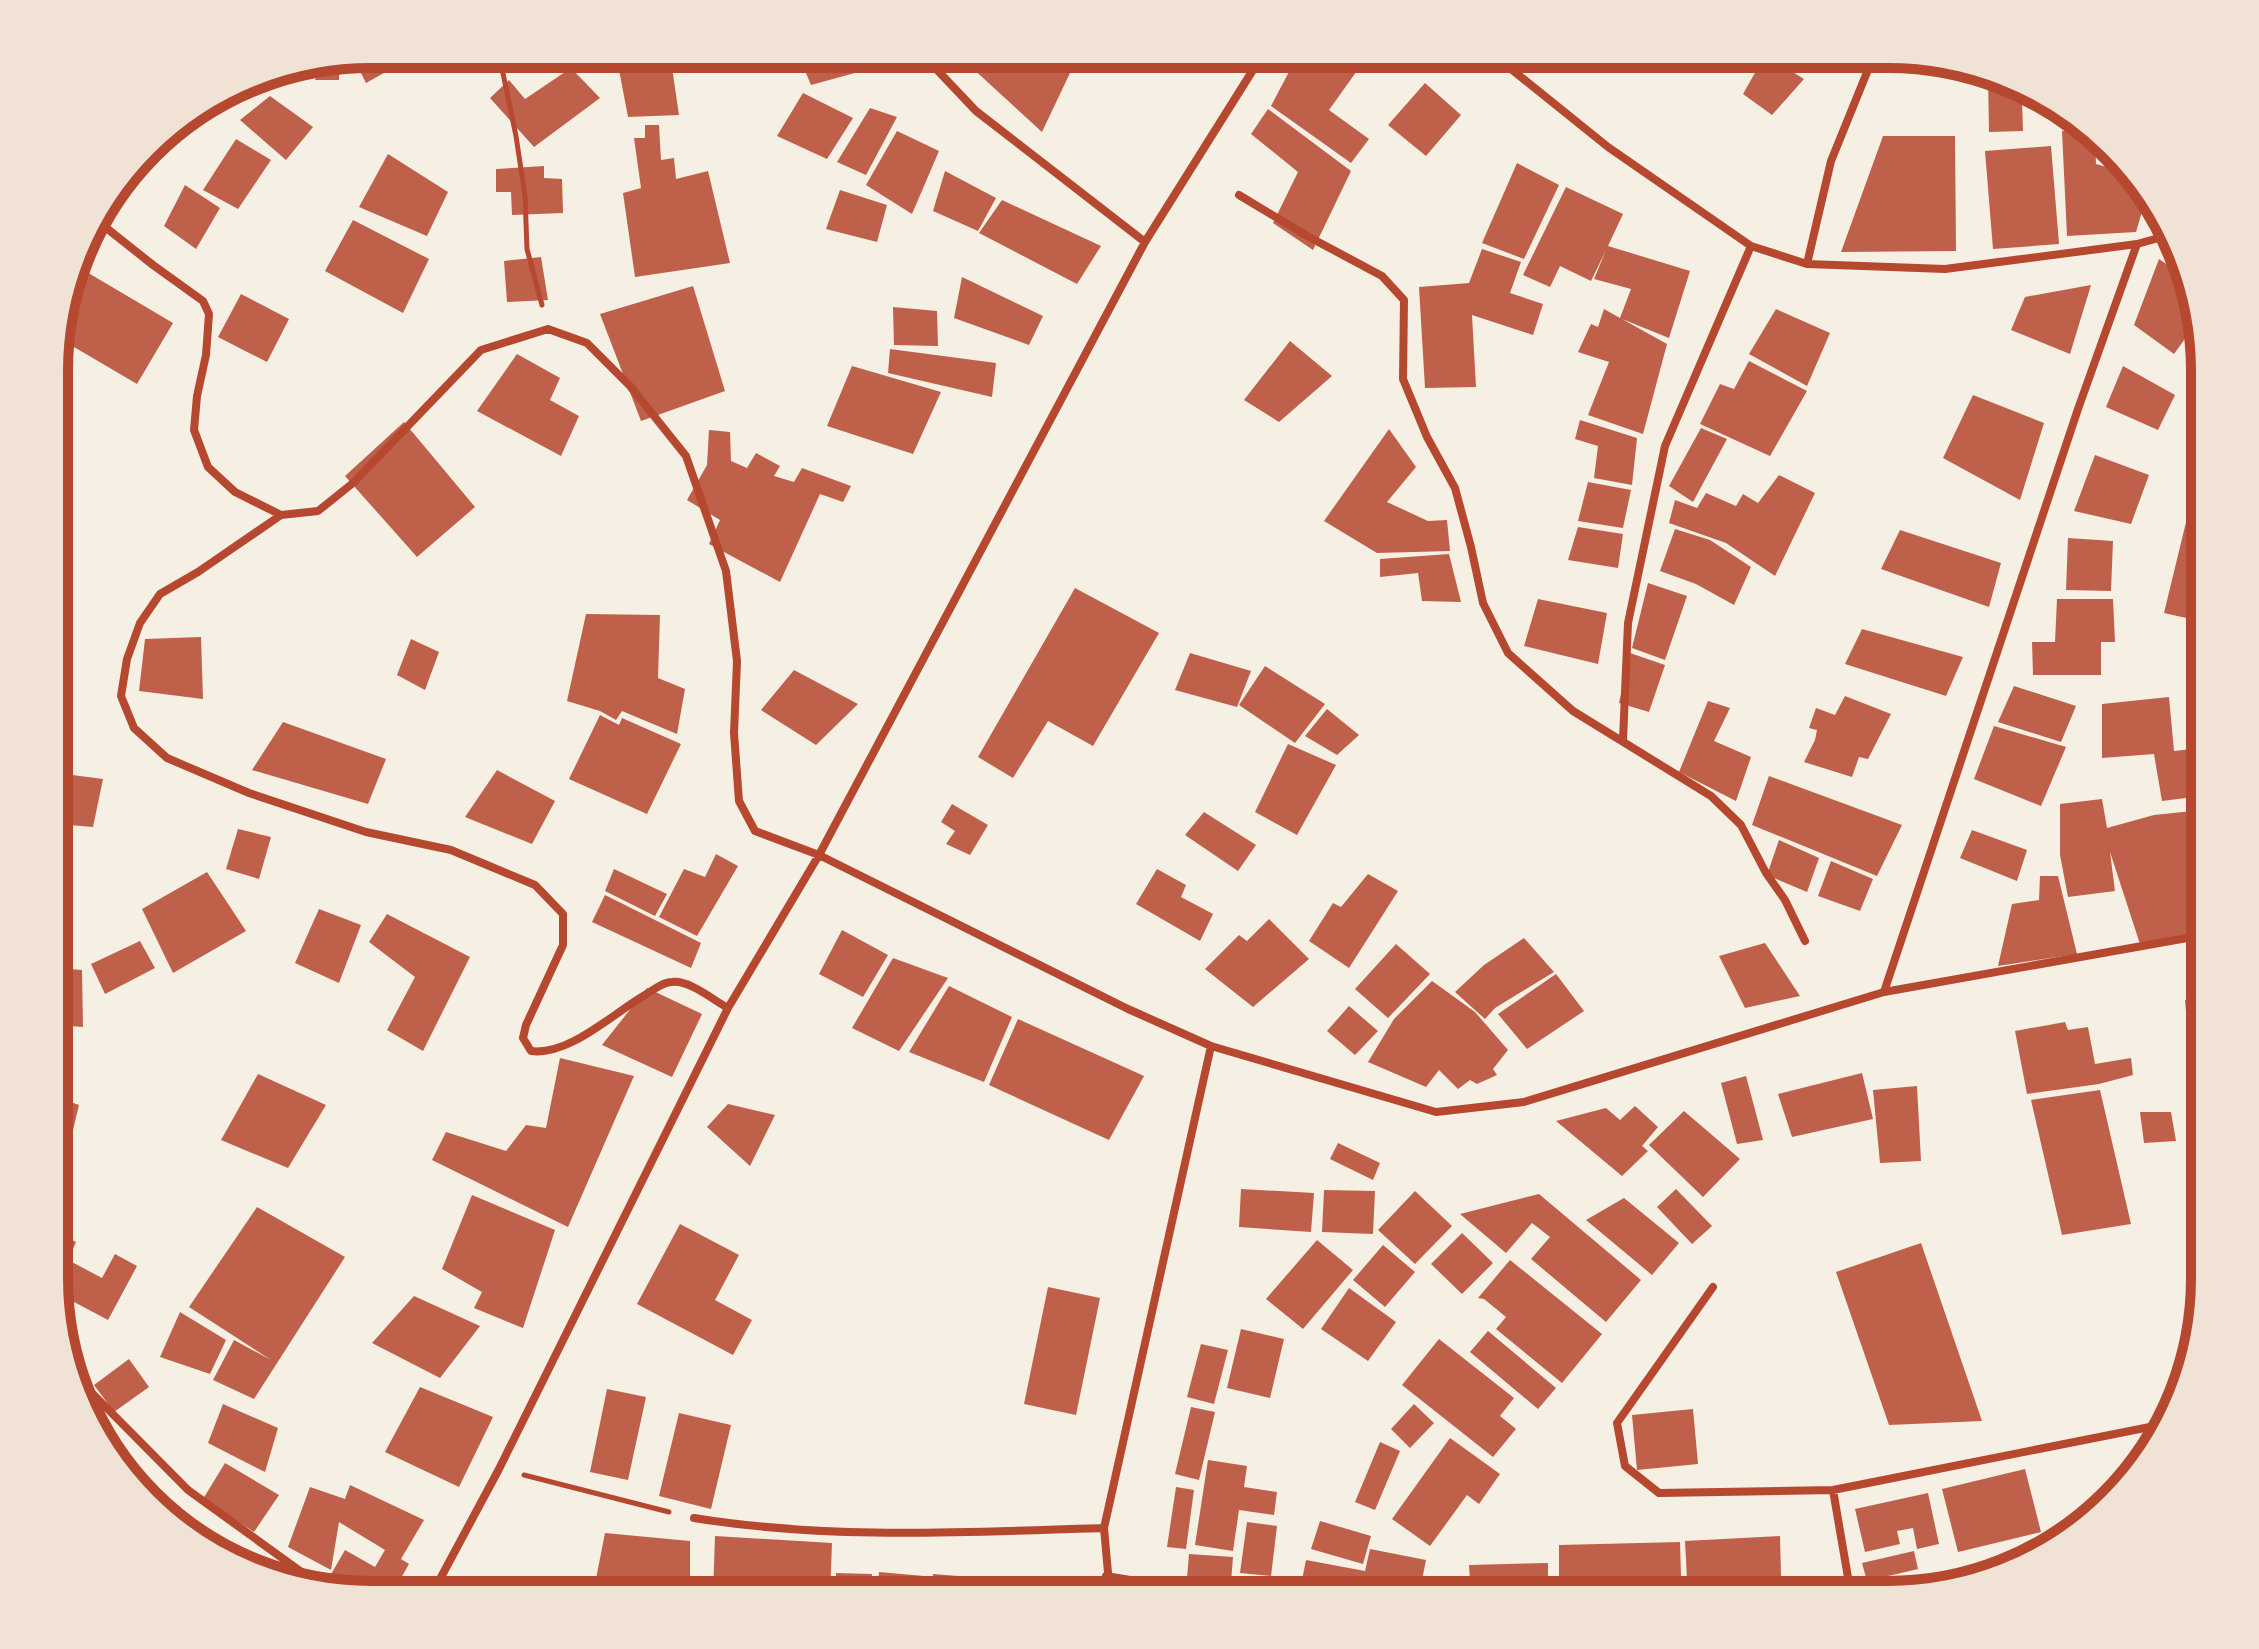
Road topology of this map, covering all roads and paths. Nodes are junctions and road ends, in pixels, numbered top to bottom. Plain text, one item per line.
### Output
1 (502, 68) edge
2 (935, 68) edge
3 (1254, 68) edge
4 (1510, 68) edge
5 (1869, 68) edge
6 (1239, 195) dead end
7 (105, 227) edge
8 (2160, 238) edge
9 (1145, 242) junction
10 (2137, 244) junction
11 (1751, 246) junction
12 (1807, 264) junction
13 (548, 329) junction
14 (281, 515) junction
15 (1623, 740) junction
16 (819, 855) junction
17 (2191, 937) edge
18 (1805, 941) dead end
19 (1884, 992) junction
20 (728, 1008) junction
21 (1211, 1046) junction
22 (1713, 1287) dead end
23 (90, 1391) edge
24 (2152, 1427) edge
25 (499, 1469) junction
26 (1833, 1490) junction
27 (694, 1518) joint
28 (1104, 1528) junction
29 (303, 1573) edge
30 (1106, 1576) junction
31 (439, 1581) edge
32 (1107, 1581) edge
33 (1136, 1581) edge
34 (1849, 1581) edge

1 - 13 path
2 - 9 street
3 - 9 street
4 - 11 street
5 - 12 street
6 - 15 street
7 - 14 street
8 - 10 street
9 - 16 street
10 - 12 street
10 - 19 street
11 - 12 street
11 - 15 street
13 - 14 street
13 - 16 street
14 - 20 street
15 - 18 street
16 - 20 street
16 - 21 street
17 - 19 street
19 - 21 street
20 - 25 street
21 - 28 street
22 - 26 street
23 - 29 street
24 - 26 street
25 - 27 path
25 - 31 street
26 - 34 street
27 - 28 street
28 - 30 street
30 - 32 street
30 - 33 street

